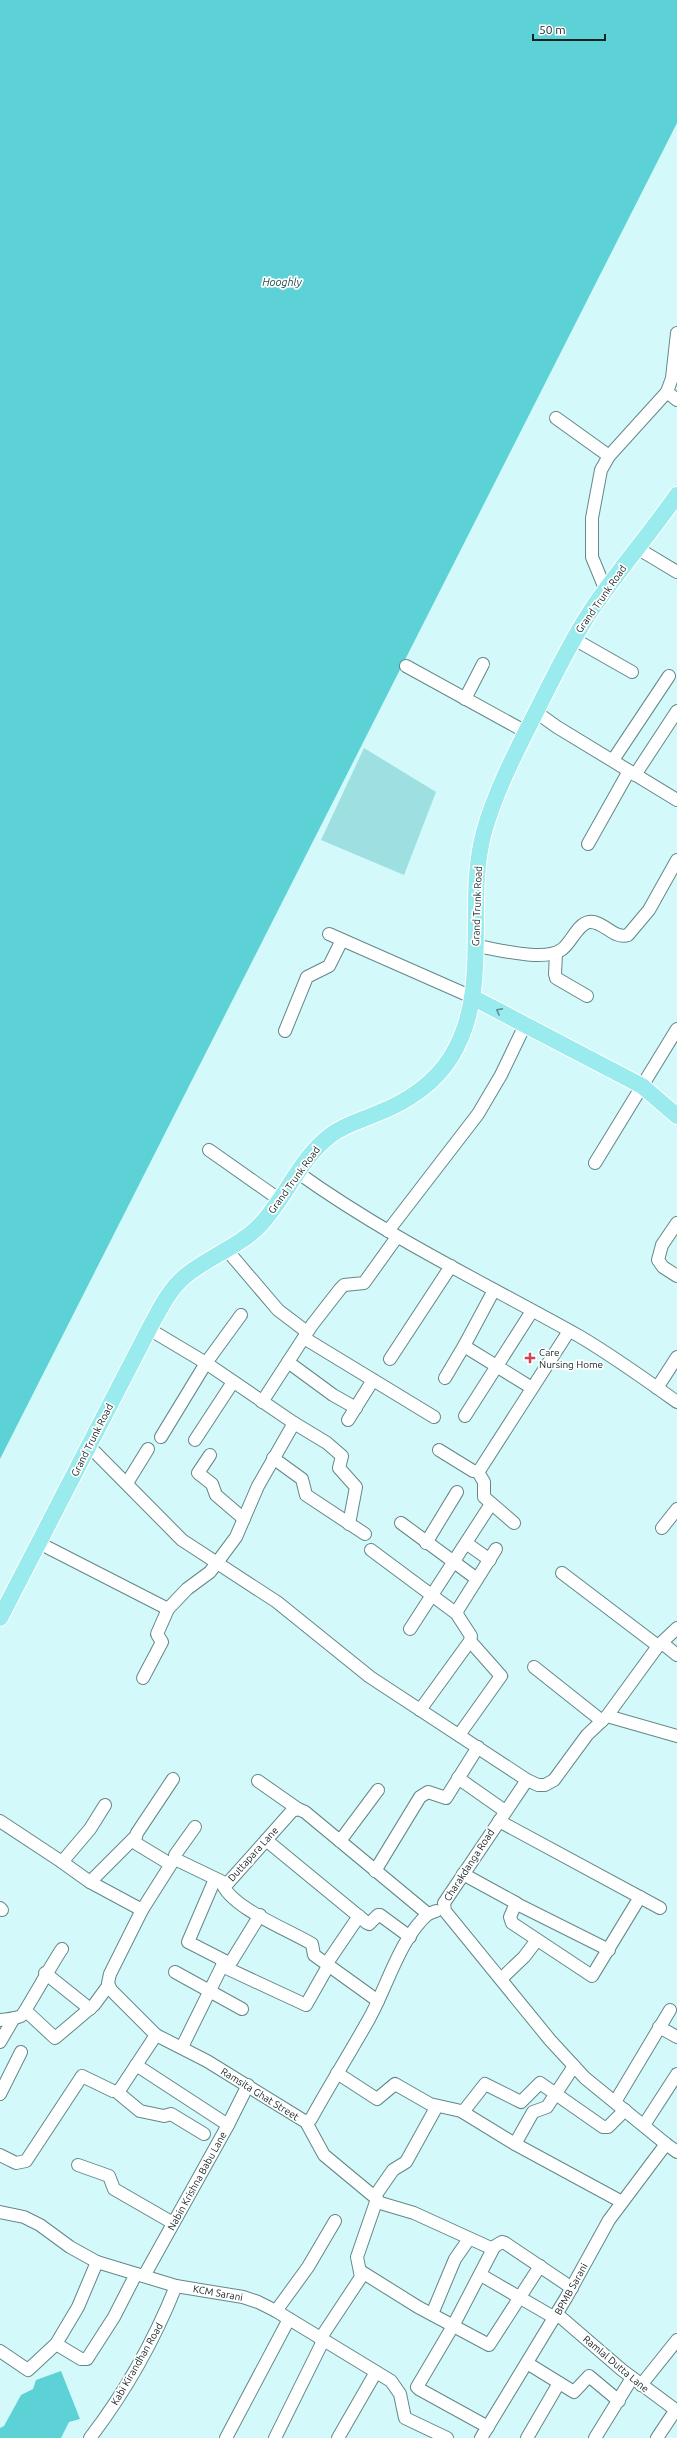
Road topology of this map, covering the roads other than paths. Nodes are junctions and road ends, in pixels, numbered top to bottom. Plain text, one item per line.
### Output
1 (677, 332) edge
2 (667, 392) junction
3 (677, 400) edge
4 (556, 418) dead end
5 (608, 456) junction
6 (677, 495) edge
7 (637, 548) junction
8 (677, 572) edge
9 (606, 591) junction
10 (574, 639) junction
11 (482, 664) dead end
12 (406, 666) dead end
13 (632, 672) dead end
14 (669, 676) dead end
15 (465, 699) junction
16 (677, 711) edge
17 (536, 712) junction
18 (526, 732) junction
19 (613, 760) junction
20 (632, 773) junction
21 (677, 800) edge
22 (588, 844) dead end
23 (677, 860) edge
24 (329, 934) dead end
25 (342, 940) junction
26 (476, 946) junction
27 (556, 953) junction
28 (586, 996) dead end
29 (472, 997) junction
30 (525, 1025) junction
31 (677, 1029) edge
32 (285, 1031) dead end
33 (642, 1086) junction
34 (677, 1116) edge
35 (209, 1150) dead end
36 (595, 1163) dead end
37 (297, 1172) junction
38 (280, 1200) junction
39 (677, 1222) edge
40 (393, 1234) junction
41 (226, 1249) junction
42 (451, 1266) junction
43 (677, 1276) edge
44 (494, 1290) junction
45 (532, 1311) junction
46 (241, 1315) dead end
47 (149, 1329) junction
48 (568, 1331) junction
49 (305, 1335) junction
50 (464, 1346) junction
51 (390, 1359) dead end
52 (676, 1361) edge
53 (288, 1362) junction
54 (206, 1363) junction
55 (498, 1366) junction
56 (445, 1378) dead end
57 (373, 1380) junction
58 (233, 1382) junction
59 (532, 1388) junction
60 (657, 1388) junction
61 (262, 1402) junction
62 (677, 1402) edge
63 (356, 1408) junction
64 (465, 1416) dead end
65 (434, 1417) dead end
66 (348, 1420) dead end
67 (294, 1423) junction
68 (161, 1437) dead end
69 (195, 1440) dead end
70 (89, 1446) junction
71 (148, 1449) dead end
72 (439, 1450) dead end
73 (210, 1455) dead end
74 (273, 1458) junction
75 (478, 1472) junction
76 (127, 1483) junction
77 (457, 1492) dead end
78 (491, 1504) junction
79 (677, 1510) edge
80 (244, 1519) junction
81 (514, 1522) dead end
82 (401, 1523) dead end
83 (349, 1524) junction
84 (662, 1528) dead end
85 (365, 1534) dead end
86 (39, 1542) junction
87 (426, 1543) junction
88 (466, 1543) junction
89 (496, 1549) dead end
90 (371, 1550) dead end
91 (490, 1560) junction
92 (218, 1562) junction
93 (454, 1563) junction
94 (562, 1573) dead end
95 (477, 1579) junction
96 (432, 1596) junction
97 (168, 1609) junction
98 (457, 1614) junction
99 (0, 1618) edge
100 (677, 1628) edge
101 (410, 1629) dead end
102 (470, 1641) junction
103 (660, 1644) junction
104 (677, 1655) edge
105 (534, 1667) dead end
106 (142, 1678) dead end
107 (420, 1710) junction
108 (605, 1718) junction
109 (458, 1735) junction
110 (677, 1736) edge
111 (478, 1747) junction
112 (458, 1778) junction
113 (173, 1779) dead end
114 (527, 1780) junction
115 (258, 1781) dead end
116 (378, 1790) dead end
117 (105, 1805) dead end
118 (298, 1809) junction
119 (502, 1816) junction
120 (0, 1821) edge
121 (195, 1827) dead end
122 (136, 1836) junction
123 (266, 1840) junction
124 (340, 1842) junction
125 (62, 1862) junction
126 (173, 1862) junction
127 (375, 1870) junction
128 (463, 1874) junction
129 (218, 1881) junction
130 (90, 1882) junction
131 (640, 1897) junction
132 (517, 1904) junction
133 (443, 1907) junction
134 (660, 1908) dead end
135 (142, 1910) junction
136 (428, 1914) junction
137 (260, 1915) junction
138 (359, 1916) junction
139 (410, 1937) junction
140 (537, 1940) junction
141 (62, 1949) dead end
142 (609, 1950) junction
143 (327, 1963) junction
144 (225, 1965) junction
145 (175, 1972) dead end
146 (46, 1973) junction
147 (501, 1979) junction
148 (108, 1986) junction
149 (209, 1992) junction
150 (378, 2001) junction
151 (90, 2009) junction
152 (242, 2009) dead end
153 (670, 2010) dead end
154 (26, 2011) junction
155 (14, 2018) junction
156 (0, 2020) edge
157 (660, 2027) junction
158 (156, 2035) junction
159 (677, 2037) edge
160 (0, 2042) edge
161 (182, 2047) junction
162 (22, 2052) dead end
163 (136, 2065) junction
164 (574, 2066) junction
165 (337, 2073) junction
166 (677, 2074) edge
167 (248, 2085) junction
168 (117, 2092) junction
169 (556, 2093) junction
170 (0, 2094) edge
171 (615, 2102) junction
172 (437, 2106) junction
173 (625, 2110) junction
174 (463, 2112) junction
175 (306, 2122) junction
176 (228, 2125) junction
177 (644, 2125) junction
178 (204, 2134) dead end
179 (515, 2144) junction
180 (666, 2144) junction
181 (677, 2152) edge
182 (0, 2155) edge
183 (78, 2165) dead end
184 (376, 2199) junction
185 (622, 2202) junction
186 (0, 2212) edge
187 (335, 2221) dead end
188 (173, 2223) junction
189 (469, 2239) junction
190 (492, 2248) junction
191 (97, 2262) junction
192 (540, 2266) junction
193 (362, 2272) junction
194 (140, 2275) junction
195 (480, 2275) junction
196 (176, 2286) junction
197 (572, 2288) junction
198 (519, 2297) junction
199 (276, 2311) junction
200 (432, 2314) junction
201 (556, 2316) junction
202 (289, 2319) junction
203 (453, 2326) junction
204 (321, 2340) junction
205 (677, 2340) edge
206 (56, 2344) junction
207 (0, 2351) edge
208 (528, 2363) junction
209 (376, 2372) junction
210 (637, 2382) junction
211 (558, 2383) junction
212 (619, 2401) junction
213 (676, 2411) edge
214 (488, 2427) junction
215 (90, 2438) edge
216 (226, 2438) edge
217 (275, 2438) edge
218 (338, 2438) edge
219 (447, 2438) edge
220 (481, 2438) edge
221 (527, 2438) edge
222 (595, 2438) edge
223 (657, 2438) edge

1 - 2 street
2 - 3 street
2 - 5 street
4 - 5 street
5 - 9 street
6 - 7 main road, Grand Trunk Road
7 - 8 street
7 - 9 main road, Grand Trunk Road
9 - 10 main road, Grand Trunk Road
10 - 13 street
10 - 17 main road, Grand Trunk Road
11 - 15 street
12 - 15 street
14 - 19 street
15 - 18 street
16 - 20 street
17 - 18 main road, Grand Trunk Road
17 - 19 street
18 - 26 main road, Grand Trunk Road
19 - 20 street
20 - 21 street
20 - 22 street
23 - 27 street
24 - 25 street
25 - 29 street
25 - 32 street
26 - 27 street
26 - 29 main road, Grand Trunk Road
27 - 28 street
30 -> 29 main road
29 - 37 main road, Grand Trunk Road
30 - 33 main road
30 - 40 street
31 - 33 street
33 - 34 main road
33 - 36 street
35 - 38 street
37 - 38 main road, Grand Trunk Road
37 - 40 street
38 - 41 main road, Grand Trunk Road
39 - 43 street
40 - 42 street
40 - 49 street
41 - 47 main road, Grand Trunk Road
41 - 49 street
42 - 44 street
42 - 51 street
44 - 45 street
44 - 50 street
45 - 48 street
45 - 55 street
46 - 54 street
47 - 54 street
47 - 70 main road, Grand Trunk Road
48 - 59 street
48 - 60 street
49 - 53 street
49 - 57 street
50 - 55 street
50 - 56 street
52 - 60 street
53 - 61 street
53 - 63 street
54 - 58 street
54 - 68 street
55 - 59 street
55 - 64 street
57 - 63 street
57 - 65 street
58 - 61 street
58 - 69 street
59 - 75 street
60 - 62 street
61 - 67 street
63 - 66 street
67 - 74 street
67 - 83 street
70 - 76 street
70 - 86 main road, Grand Trunk Road
71 - 76 street
72 - 75 street
73 - 80 street
74 - 80 street
74 - 83 street
75 - 78 street
76 - 92 street
77 - 87 street
78 - 81 street
78 - 88 street
79 - 84 street
80 - 92 street
82 - 87 street
83 - 85 street
86 - 97 street
86 - 99 main road, Grand Trunk Road
87 - 93 street
88 - 91 street
88 - 93 street
89 - 91 street
90 - 96 street
91 - 95 street
92 - 97 street
92 - 107 street
93 - 95 street
93 - 96 street
94 - 103 street
95 - 98 street
96 - 98 street
96 - 101 street
97 - 106 street
98 - 102 street
100 - 103 street
102 - 107 street
102 - 109 street
103 - 104 street
103 - 108 street
105 - 108 street
107 - 109 street
108 - 110 street
108 - 114 street
109 - 111 street
111 - 112 street
111 - 114 street
112 - 119 street
112 - 127 street
113 - 122 street
114 - 119 street, Charakdanga Road
115 - 118 street
116 - 124 street
117 - 125 street
118 - 123 street, Duttapara Lane
118 - 124 street
119 - 128 street, Charakdanga Road
119 - 131 street
120 - 125 street
121 - 126 street
122 - 126 street, Duttapara Lane
122 - 130 street
123 - 129 street, Duttapara Lane
123 - 138 street
124 - 127 street
125 - 130 street
126 - 129 street, Duttapara Lane
126 - 135 street
127 - 136 street
128 - 132 street
128 - 133 street, Charakdanga Road
129 - 137 street
129 - 144 street
130 - 135 street
131 - 134 street
131 - 142 street
132 - 140 street
132 - 142 street
133 - 136 street
133 - 147 street, Charakdanga Road
135 - 148 street
136 - 139 street, Ramsita Ghat Street
137 - 143 street
137 - 144 street
138 - 139 street
138 - 143 street
139 - 150 street, Ramsita Ghat Street
140 - 142 street
140 - 147 street
141 - 146 street
143 - 144 street
143 - 150 street
144 - 149 street
145 - 149 street
146 - 151 street
146 - 154 street
147 - 164 street, Charakdanga Road
148 - 151 street
148 - 158 street, Ramsita Ghat Street
149 - 152 street
149 - 161 street
150 - 165 street, Ramsita Ghat Street
151 - 154 street
153 - 157 street
154 - 155 street
155 - 156 street
155 - 160 street
157 - 159 street
157 - 171 street
158 - 161 street, Ramsita Ghat Street
158 - 163 street
161 - 167 street, Ramsita Ghat Street
162 - 170 street
163 - 168 street
163 - 176 street
164 - 169 street
164 - 171 street, Charakdanga Road
165 - 172 street
165 - 175 street, Ramsita Ghat Street
166 - 177 street
167 - 175 street, Ramsita Ghat Street
167 - 176 street, Nabin Krishna Babu Lane
168 - 178 street
168 - 182 street
169 - 173 street
169 - 174 street
169 - 179 street
171 - 173 street, Charakdanga Road
172 - 174 street
172 - 184 street
173 - 177 street, Charakdanga Road
174 - 179 street
175 - 184 street
176 - 188 street, Nabin Krishna Babu Lane
177 - 180 street, Charakdanga Road
179 - 185 street
180 - 181 street, Charakdanga Road
180 - 185 street, BPMB Sarani
183 - 188 street
184 - 189 street
184 - 193 street
185 - 197 street, BPMB Sarani
186 - 191 street, KCM Sarani
187 - 199 street
188 - 194 street, Nabin Krishna Babu Lane
189 - 190 street
189 - 200 street
190 - 192 street
190 - 195 street
191 - 194 street, KCM Sarani
191 - 206 street
192 - 197 street
192 - 198 street
193 - 200 street
193 - 204 street
194 - 196 street, KCM Sarani
194 - 206 street, Nabin Krishna Babu Lane
195 - 198 street, Ramlal Dutta Lane
195 - 203 street
196 - 199 street, KCM Sarani
196 - 215 street, Kabi Kirandhan Road
197 - 201 street, BPMB Sarani
198 - 201 street, Ramlal Dutta Lane
198 - 203 street
199 - 202 street, KCM Sarani
200 - 203 street
201 - 208 street, BPMB Sarani
201 - 210 street, Ramlal Dutta Lane
202 - 204 street, KCM Sarani
202 - 216 street
203 - 214 street
204 - 209 street, KCM Sarani
204 - 217 street
205 - 210 street
206 - 207 street
208 - 211 street
208 - 214 street, BPMB Sarani
209 - 218 street
209 - 219 street, KCM Sarani
210 - 212 street
210 - 213 street, Ramlal Dutta Lane
211 - 212 street
211 - 221 street
212 - 222 street
213 - 223 street
214 - 220 street, BPMB Sarani

